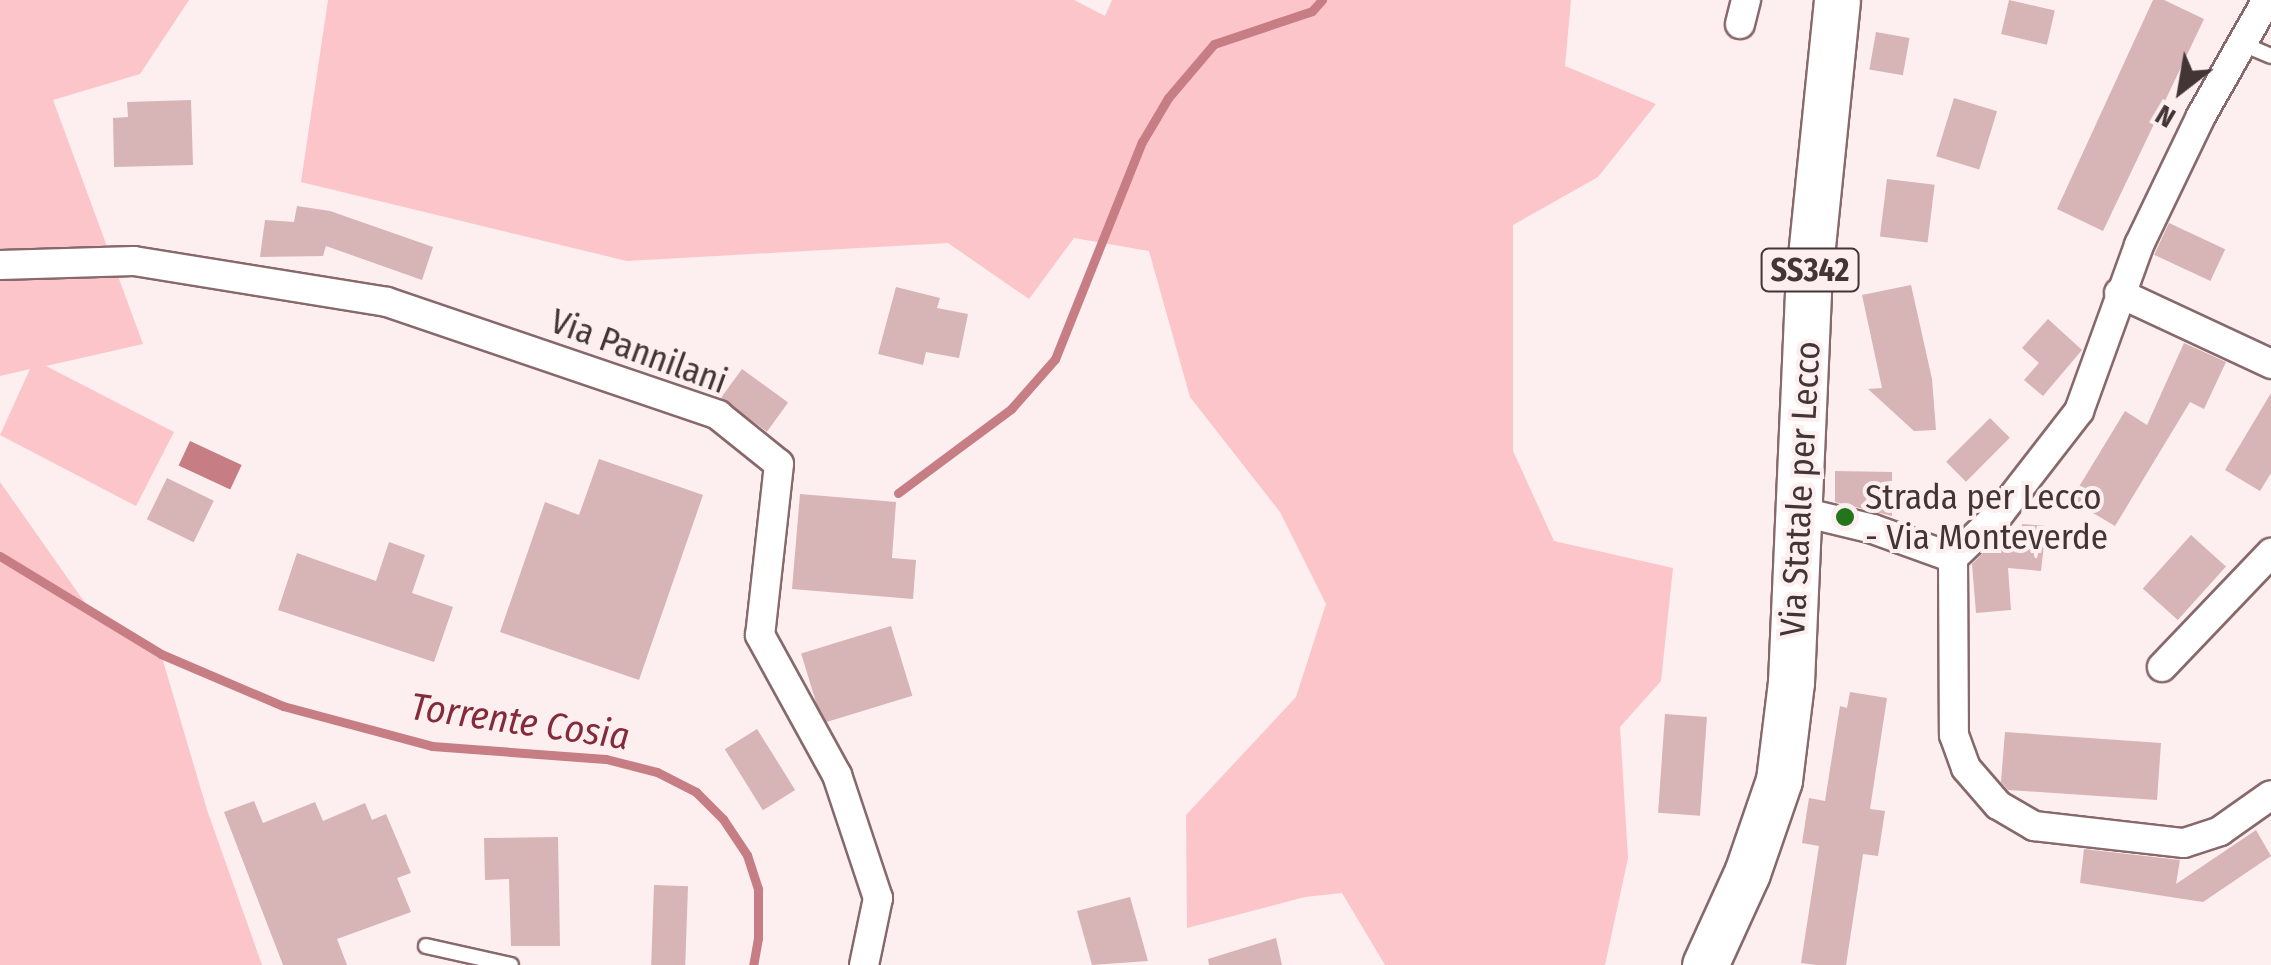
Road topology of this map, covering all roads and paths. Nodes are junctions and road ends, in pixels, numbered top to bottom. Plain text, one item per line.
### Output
1 (1837, 0) edge
2 (2267, 0) edge
3 (2258, 50) edge
4 (0, 265) edge
5 (2119, 293) junction
6 (2271, 364) edge
7 (1798, 511) junction
8 (2271, 553) edge
9 (1952, 558) junction
10 (2162, 667) dead end
11 (2271, 795) edge
12 (426, 946) dead end
13 (510, 965) edge
14 (864, 965) edge
15 (1705, 965) edge

1 - 7 main road, Via Statale per Lecco / SS342
2 - 3 street
3 - 5 street
4 - 14 street, Via Pannilani
5 - 6 street
5 - 9 street
7 - 9 street
7 - 15 main road, Via Statale per Lecco / SS342
8 - 10 street
9 - 11 street
12 - 13 lane

